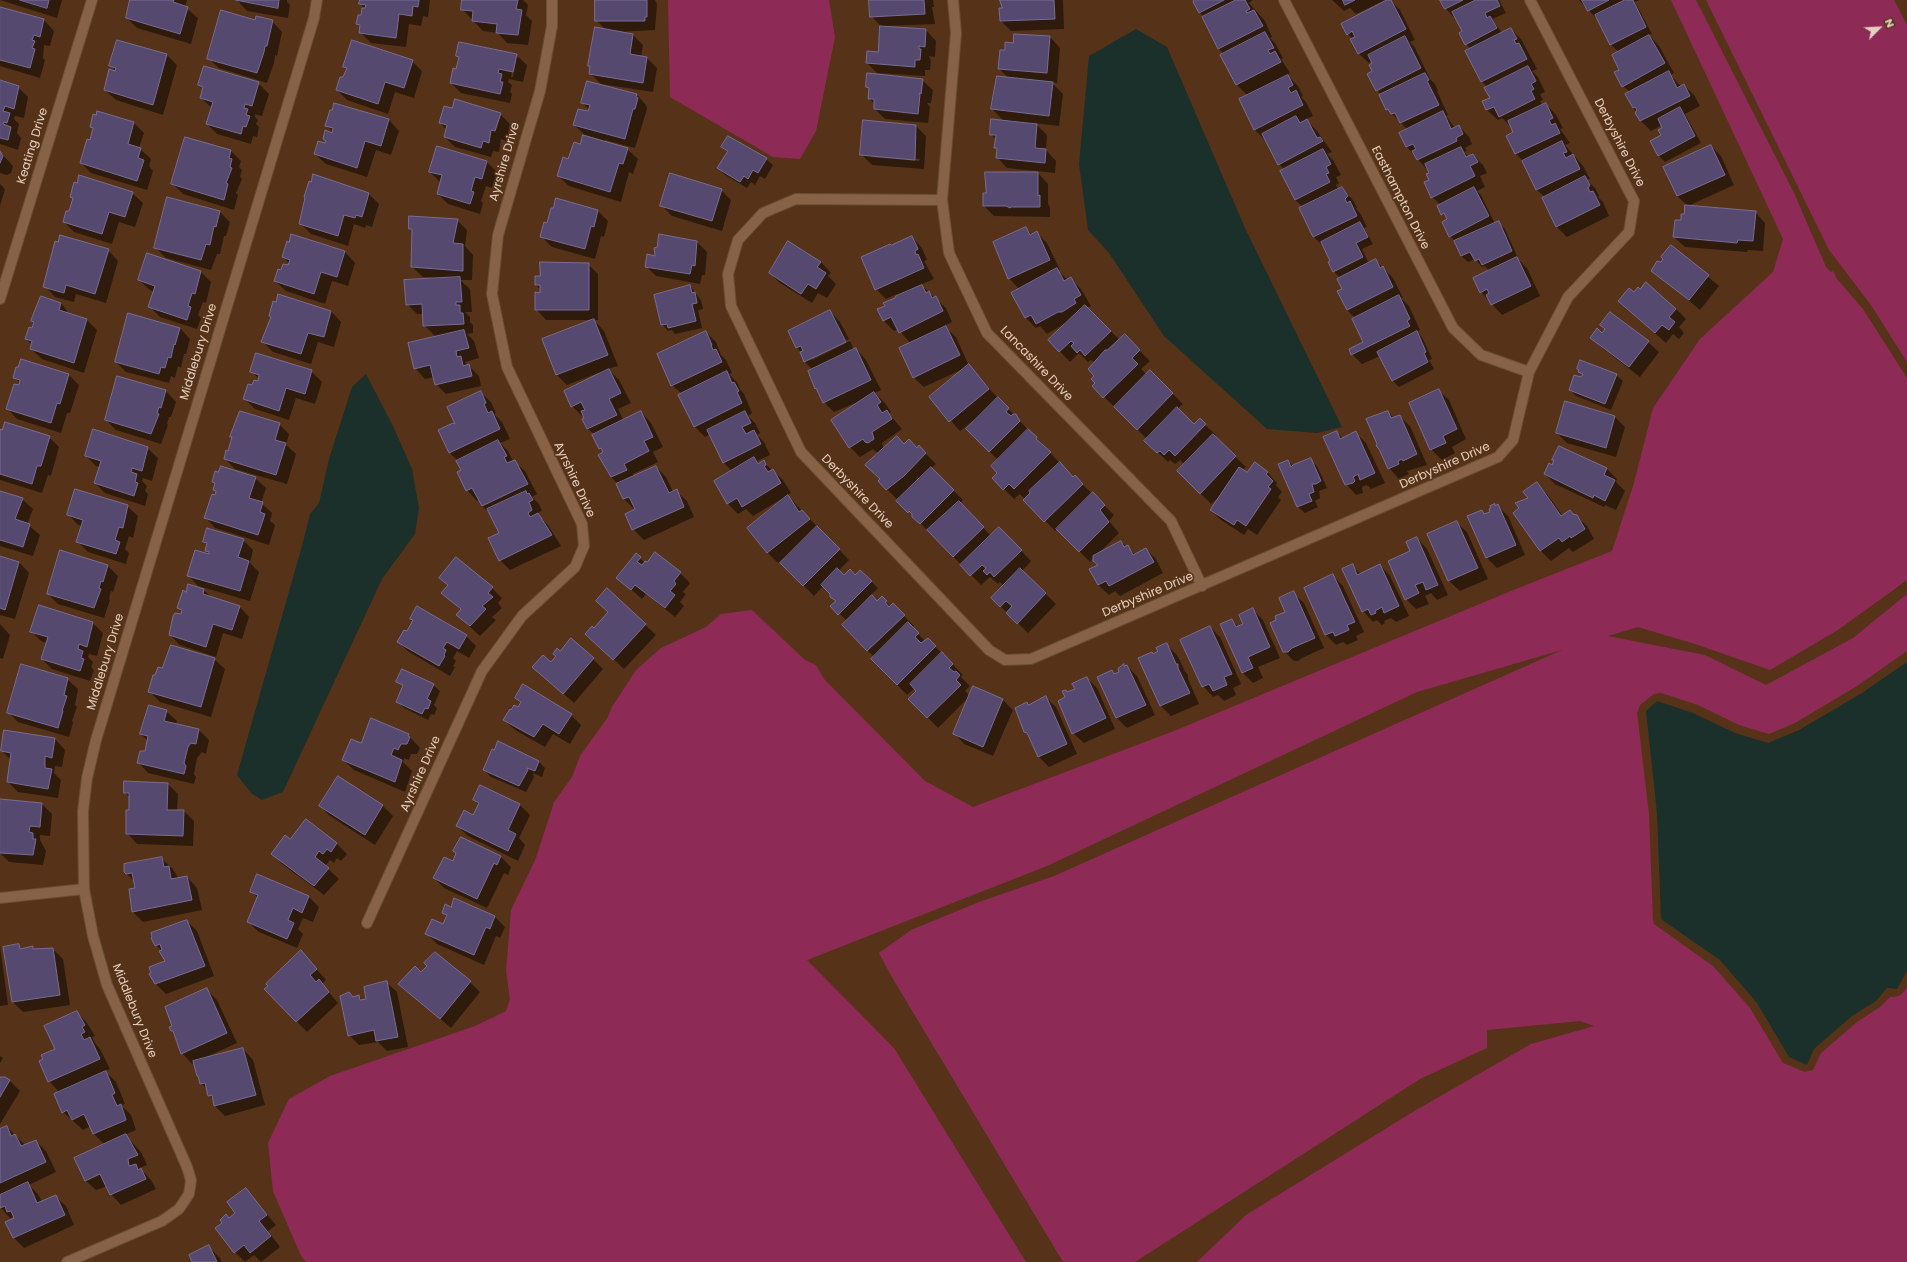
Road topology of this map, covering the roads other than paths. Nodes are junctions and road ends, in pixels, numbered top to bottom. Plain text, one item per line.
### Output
1 (92, 0) edge
2 (317, 0) edge
3 (552, 0) edge
4 (953, 0) edge
5 (1284, 0) edge
6 (1530, 0) edge
7 (942, 200) junction
8 (0, 299) edge
9 (1529, 372) junction
10 (1202, 586) junction
11 (84, 889) junction
12 (0, 898) edge
13 (367, 924) dead end
14 (67, 1262) edge

1 - 8 street, Keating Drive
2 - 11 street, Middlebury Drive
3 - 13 street, Ayrshire Drive
4 - 7 street, Lancashire Drive
5 - 9 street, Easthampton Drive
6 - 9 street, Derbyshire Drive
7 - 10 street, Lancashire Drive
7 - 10 street, Derbyshire Drive
9 - 10 street, Derbyshire Drive
11 - 12 street
11 - 14 street, Middlebury Drive

